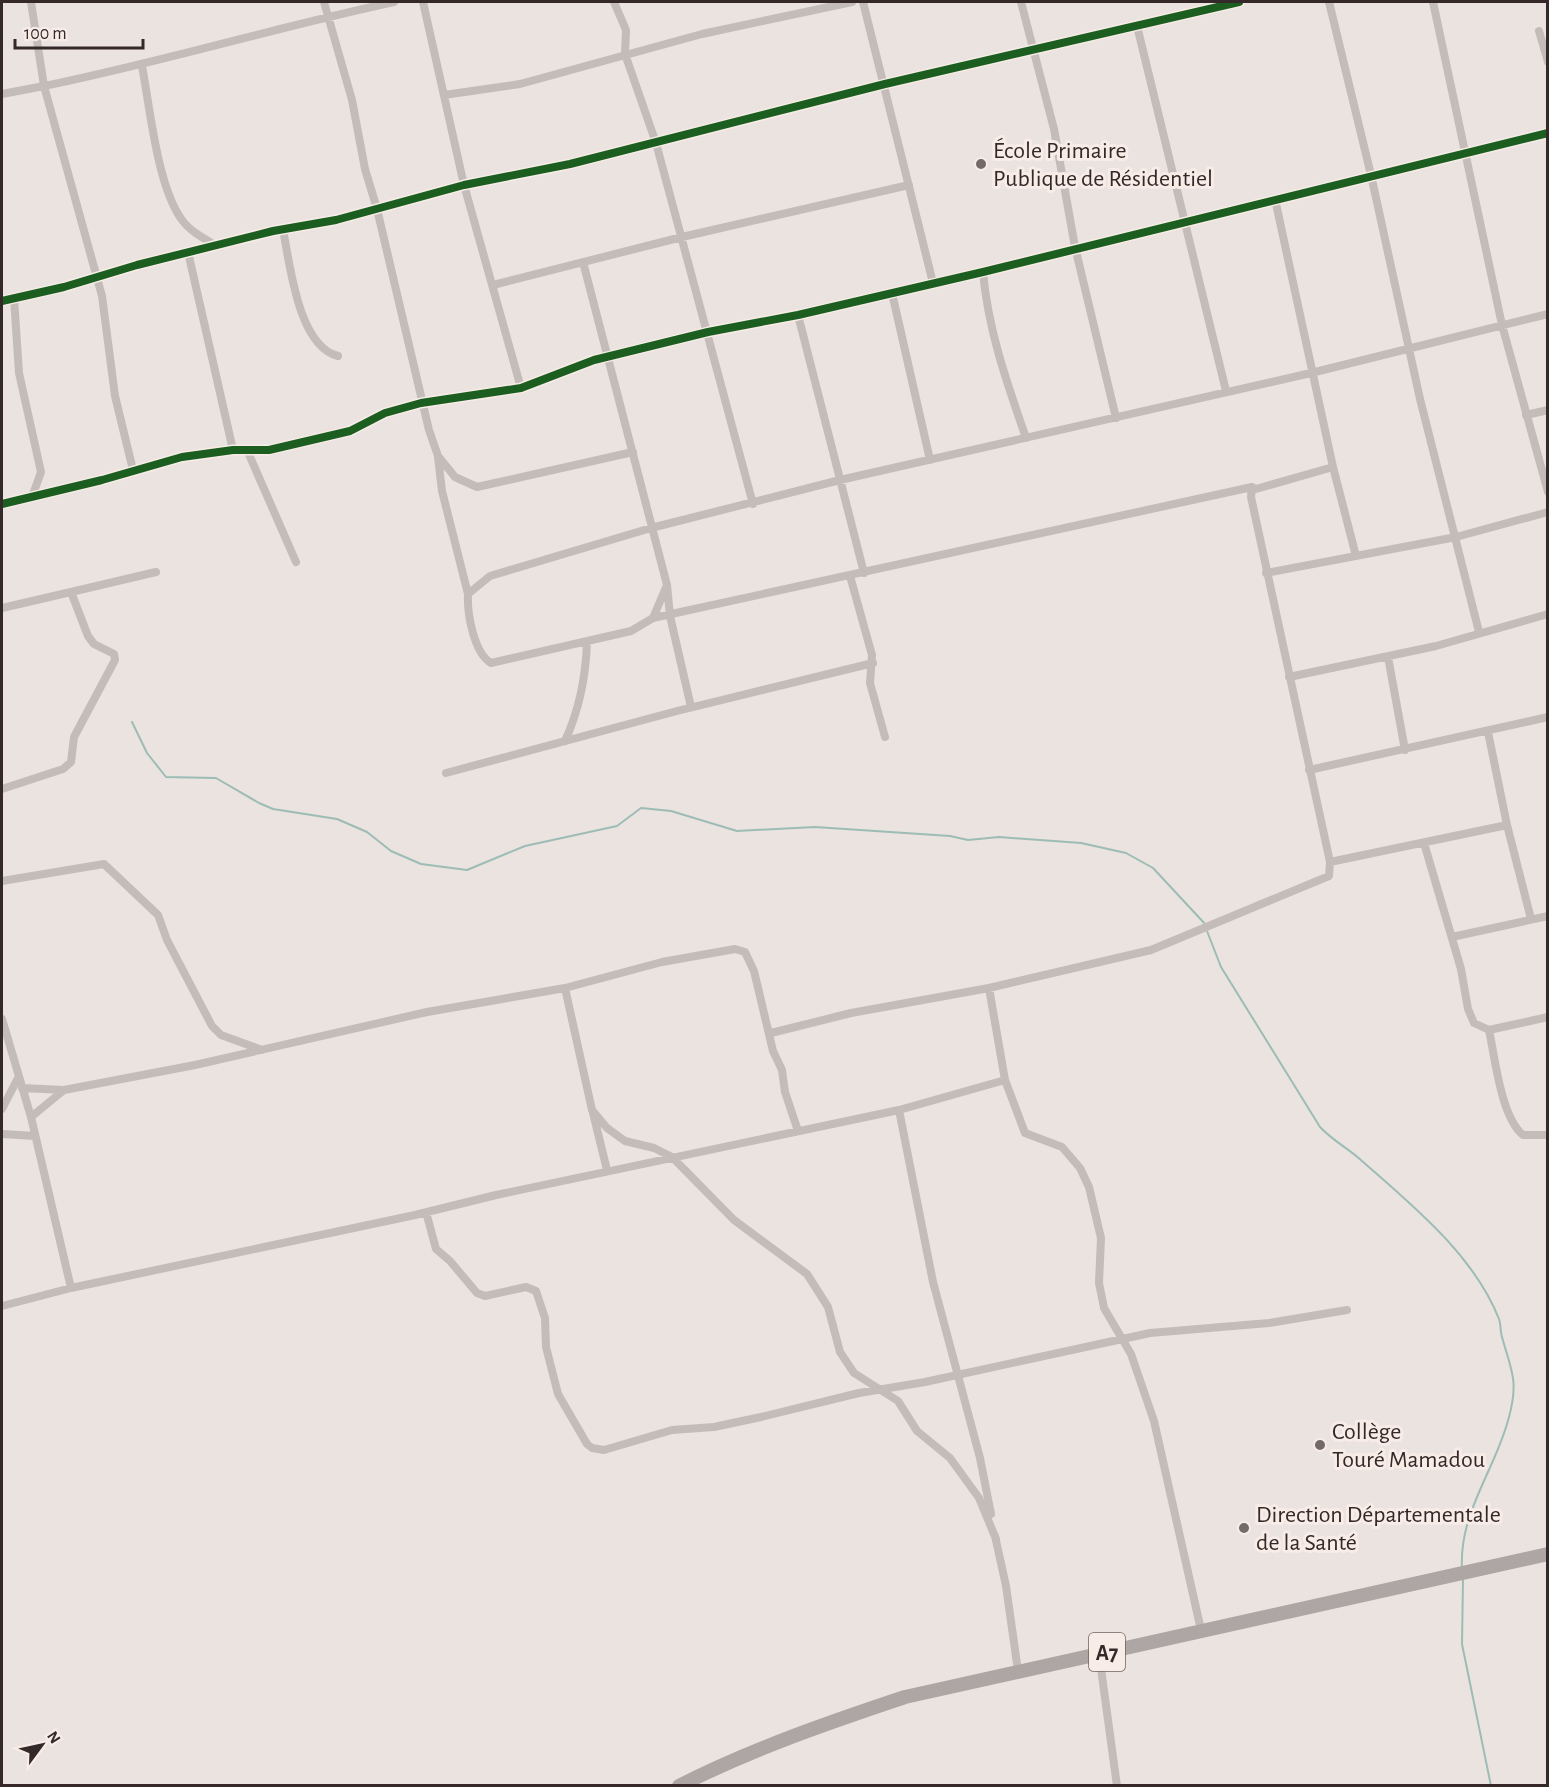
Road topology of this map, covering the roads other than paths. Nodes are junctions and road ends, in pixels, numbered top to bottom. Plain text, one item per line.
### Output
1 (324, 2) edge
2 (394, 2) edge
3 (423, 2) edge
4 (614, 2) edge
5 (852, 2) edge
6 (863, 2) edge
7 (1021, 2) edge
8 (1235, 2) edge
9 (1329, 2) edge
10 (1433, 2) edge
11 (29, 3) edge
12 (822, 4) edge
13 (329, 16) junction
14 (1137, 26) junction
15 (1539, 31) dead end
16 (1034, 50) junction
17 (625, 54) junction
18 (1548, 62) edge
19 (142, 66) junction
20 (885, 84) junction
21 (44, 86) junction
22 (2, 94) edge
23 (444, 95) junction
24 (1548, 133) edge
25 (656, 143) junction
26 (1467, 153) junction
27 (1371, 175) junction
28 (464, 185) junction
29 (909, 185) junction
30 (1275, 199) junction
31 (378, 209) junction
32 (1187, 221) junction
33 (283, 230) junction
34 (682, 237) junction
35 (215, 245) junction
36 (1075, 247) junction
37 (188, 252) junction
38 (583, 262) junction
39 (983, 272) junction
40 (95, 277) junction
41 (933, 283) junction
42 (493, 285) junction
43 (892, 293) junction
44 (14, 298) junction
45 (2, 301) edge
46 (1548, 314) edge
47 (798, 315) junction
48 (1502, 324) junction
49 (708, 332) junction
50 (1408, 347) junction
51 (338, 356) dead end
52 (607, 357) junction
53 (1311, 373) junction
54 (522, 388) junction
55 (1226, 391) junction
56 (421, 403) junction
57 (1548, 410) edge
58 (1526, 415) junction
59 (1116, 418) junction
60 (1026, 438) junction
61 (233, 450) junction
62 (247, 450) junction
63 (633, 452) junction
64 (438, 456) junction
65 (930, 460) junction
66 (1333, 467) junction
67 (133, 470) junction
68 (840, 480) junction
69 (1252, 487) junction
70 (1548, 492) edge
71 (32, 497) junction
72 (2, 504) edge
73 (753, 504) junction
74 (1548, 512) edge
75 (651, 528) junction
76 (1456, 537) junction
77 (1356, 556) junction
78 (297, 562) dead end
79 (156, 572) dead end
80 (864, 573) junction
81 (1266, 573) junction
82 (850, 576) junction
83 (666, 585) junction
84 (71, 592) junction
85 (468, 594) junction
86 (2, 608) edge
87 (1548, 614) edge
88 (670, 616) junction
89 (653, 618) junction
90 (1479, 633) junction
91 (587, 641) junction
92 (1388, 657) junction
93 (873, 663) junction
94 (1289, 677) junction
95 (691, 707) junction
96 (1548, 717) edge
97 (1488, 732) junction
98 (885, 737) dead end
99 (564, 741) junction
100 (1405, 750) junction
101 (1309, 770) junction
102 (446, 773) dead end
103 (2, 789) edge
104 (1507, 825) junction
105 (1424, 843) junction
106 (1330, 862) junction
107 (2, 880) edge
108 (1548, 915) edge
109 (1532, 920) junction
110 (1452, 937) junction
111 (565, 988) junction
112 (989, 988) junction
113 (1548, 1017) edge
114 (2, 1019) edge
115 (1489, 1030) junction
116 (771, 1033) junction
117 (262, 1050) junction
118 (18, 1078) junction
119 (1005, 1080) junction
120 (22, 1088) junction
121 (64, 1090) junction
122 (2, 1109) edge
123 (592, 1110) junction
124 (899, 1110) junction
125 (31, 1117) junction
126 (798, 1131) junction
127 (2, 1134) edge
128 (34, 1136) junction
129 (1548, 1136) edge
130 (672, 1157) junction
131 (608, 1170) junction
132 (426, 1212) junction
133 (71, 1288) junction
134 (2, 1306) edge
135 (1347, 1310) dead end
136 (1124, 1339) junction
137 (958, 1375) junction
138 (880, 1389) junction
139 (996, 1539) junction
140 (1548, 1554) edge
141 (1201, 1630) junction
142 (1099, 1654) junction
143 (1018, 1671) junction
144 (679, 1785) edge
145 (1117, 1785) edge

1 - 13 street
2 - 13 street
3 - 23 street
4 - 17 street
5 - 12 street
6 - 20 street
7 - 16 street
8 - 14 street
9 - 27 street
10 - 26 street
11 - 21 street
12 - 17 street
13 - 19 street
13 - 31 street
14 - 16 street
14 - 32 street
15 - 18 street
16 - 20 street
16 - 36 street
17 - 23 street
17 - 25 street
19 - 21 street
19 - 35 street
20 - 25 street
20 - 29 street
21 - 22 street
21 - 40 street
23 - 28 street
24 - 26 street
25 - 28 street
25 - 34 street
26 - 27 street
26 - 48 street
27 - 30 street
27 - 50 street
28 - 31 street
28 - 42 street
29 - 34 street
29 - 41 street
30 - 32 street
30 - 53 street
31 - 33 street
31 - 56 street
32 - 36 street
32 - 55 street
33 - 35 street
33 - 51 street
34 - 38 street
34 - 49 street
35 - 37 street
36 - 39 street
36 - 59 street
37 - 40 street
37 - 61 street
38 - 42 street
38 - 52 street
39 - 41 street
39 - 60 street
40 - 44 street
40 - 67 street
41 - 43 street
42 - 54 street
43 - 47 street
43 - 65 street
44 - 45 street
44 - 71 street
46 - 48 street
47 - 49 street
47 - 68 street
48 - 50 street
48 - 58 street
49 - 52 street
49 - 73 street
50 - 53 street
50 - 76 street
52 - 54 street
52 - 63 street
53 - 55 street
53 - 66 street
54 - 56 street
55 - 59 street
56 - 62 street
56 - 64 street
57 - 58 street
58 - 70 street
59 - 60 street
60 - 65 street
61 - 62 street
61 - 67 street
62 - 78 street
63 - 64 street
63 - 75 street
64 - 85 street
65 - 68 street
66 - 69 street
66 - 77 street
67 - 71 street
68 - 73 street
68 - 80 street
69 - 80 street
69 - 81 street
71 - 72 street
73 - 75 street
74 - 76 street
75 - 83 street
75 - 85 street
76 - 77 street
76 - 90 street
77 - 81 street
79 - 84 street
80 - 82 street
81 - 94 street
82 - 88 street
82 - 93 street
83 - 88 street
83 - 89 street
84 - 86 street
84 - 103 street
85 - 91 street
87 - 90 street
88 - 89 street
88 - 95 street
89 - 91 street
90 - 92 street
91 - 99 street
92 - 94 street
92 - 100 street
93 - 95 street
93 - 98 street
94 - 101 street
95 - 99 street
96 - 97 street
97 - 100 street
97 - 104 street
99 - 102 street
100 - 101 street
101 - 106 street
104 - 105 street
104 - 109 street
105 - 106 street
105 - 110 street
106 - 112 street
107 - 117 street
108 - 109 street
109 - 110 street
110 - 115 street
111 - 116 street
111 - 117 street
111 - 123 street
112 - 116 street
112 - 119 street
113 - 115 street
114 - 118 street
115 - 129 street
116 - 126 street
117 - 121 street
118 - 120 street
118 - 122 street
119 - 124 street
119 - 136 street
120 - 121 street
120 - 125 street
121 - 125 street
123 - 130 street
123 - 131 street
124 - 126 street
124 - 137 street
125 - 128 street
126 - 130 street
127 - 128 street
128 - 133 street
130 - 131 street
130 - 138 street
131 - 132 street
132 - 133 street
132 - 138 street
133 - 134 street
135 - 136 street
136 - 137 street
136 - 141 street
137 - 138 street
137 - 139 street
138 - 139 street
139 - 143 street
140 - 141 highway, A7
141 - 142 highway, A7
142 - 143 highway, A7
142 - 145 street
143 - 144 highway, A7

